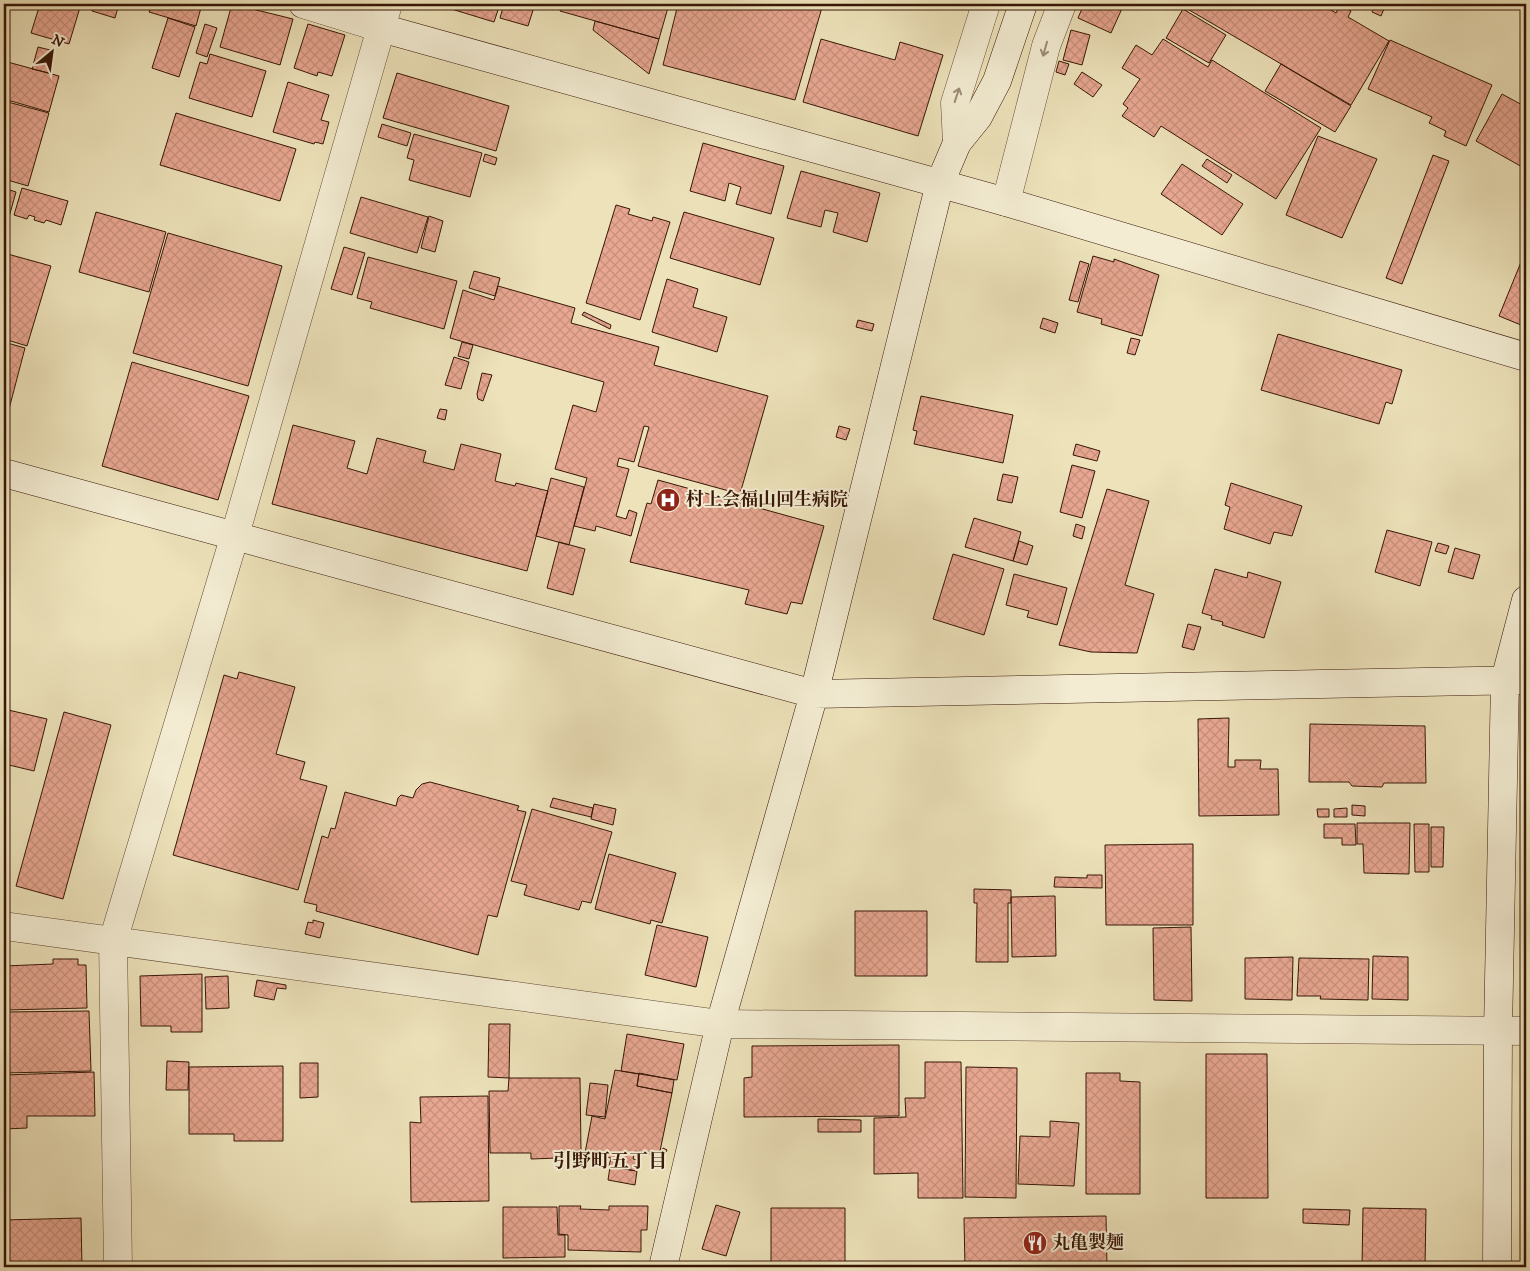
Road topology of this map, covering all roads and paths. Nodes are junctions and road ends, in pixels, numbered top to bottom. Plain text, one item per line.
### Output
1 (303, 4) edge
2 (986, 4) edge
3 (1023, 4) edge
4 (1062, 4) edge
5 (385, 16) edge
6 (957, 143) junction
7 (940, 183) junction
8 (1006, 202) junction
9 (1526, 357) edge
10 (4, 473) edge
11 (235, 535) junction
12 (1526, 600) edge
13 (1516, 680) edge
14 (814, 694) junction
15 (4, 926) edge
16 (113, 941) junction
17 (720, 1024) junction
18 (1498, 1031) junction
19 (1526, 1031) edge
20 (118, 1267) edge
21 (663, 1267) edge
22 (1497, 1267) edge

1 - 5 street
6 -> 2 street
3 - 6 street
4 -> 8 street
5 - 7 street
5 - 11 street
6 - 7 street
7 - 8 street
7 - 14 street
8 - 9 street
10 - 11 street
11 - 14 street
11 - 16 street
12 - 13 street
13 - 14 street
13 - 18 street
14 - 17 street
15 - 16 street
16 - 17 street
16 - 20 street
17 - 18 street
17 - 21 street
18 - 19 street
18 - 22 street

